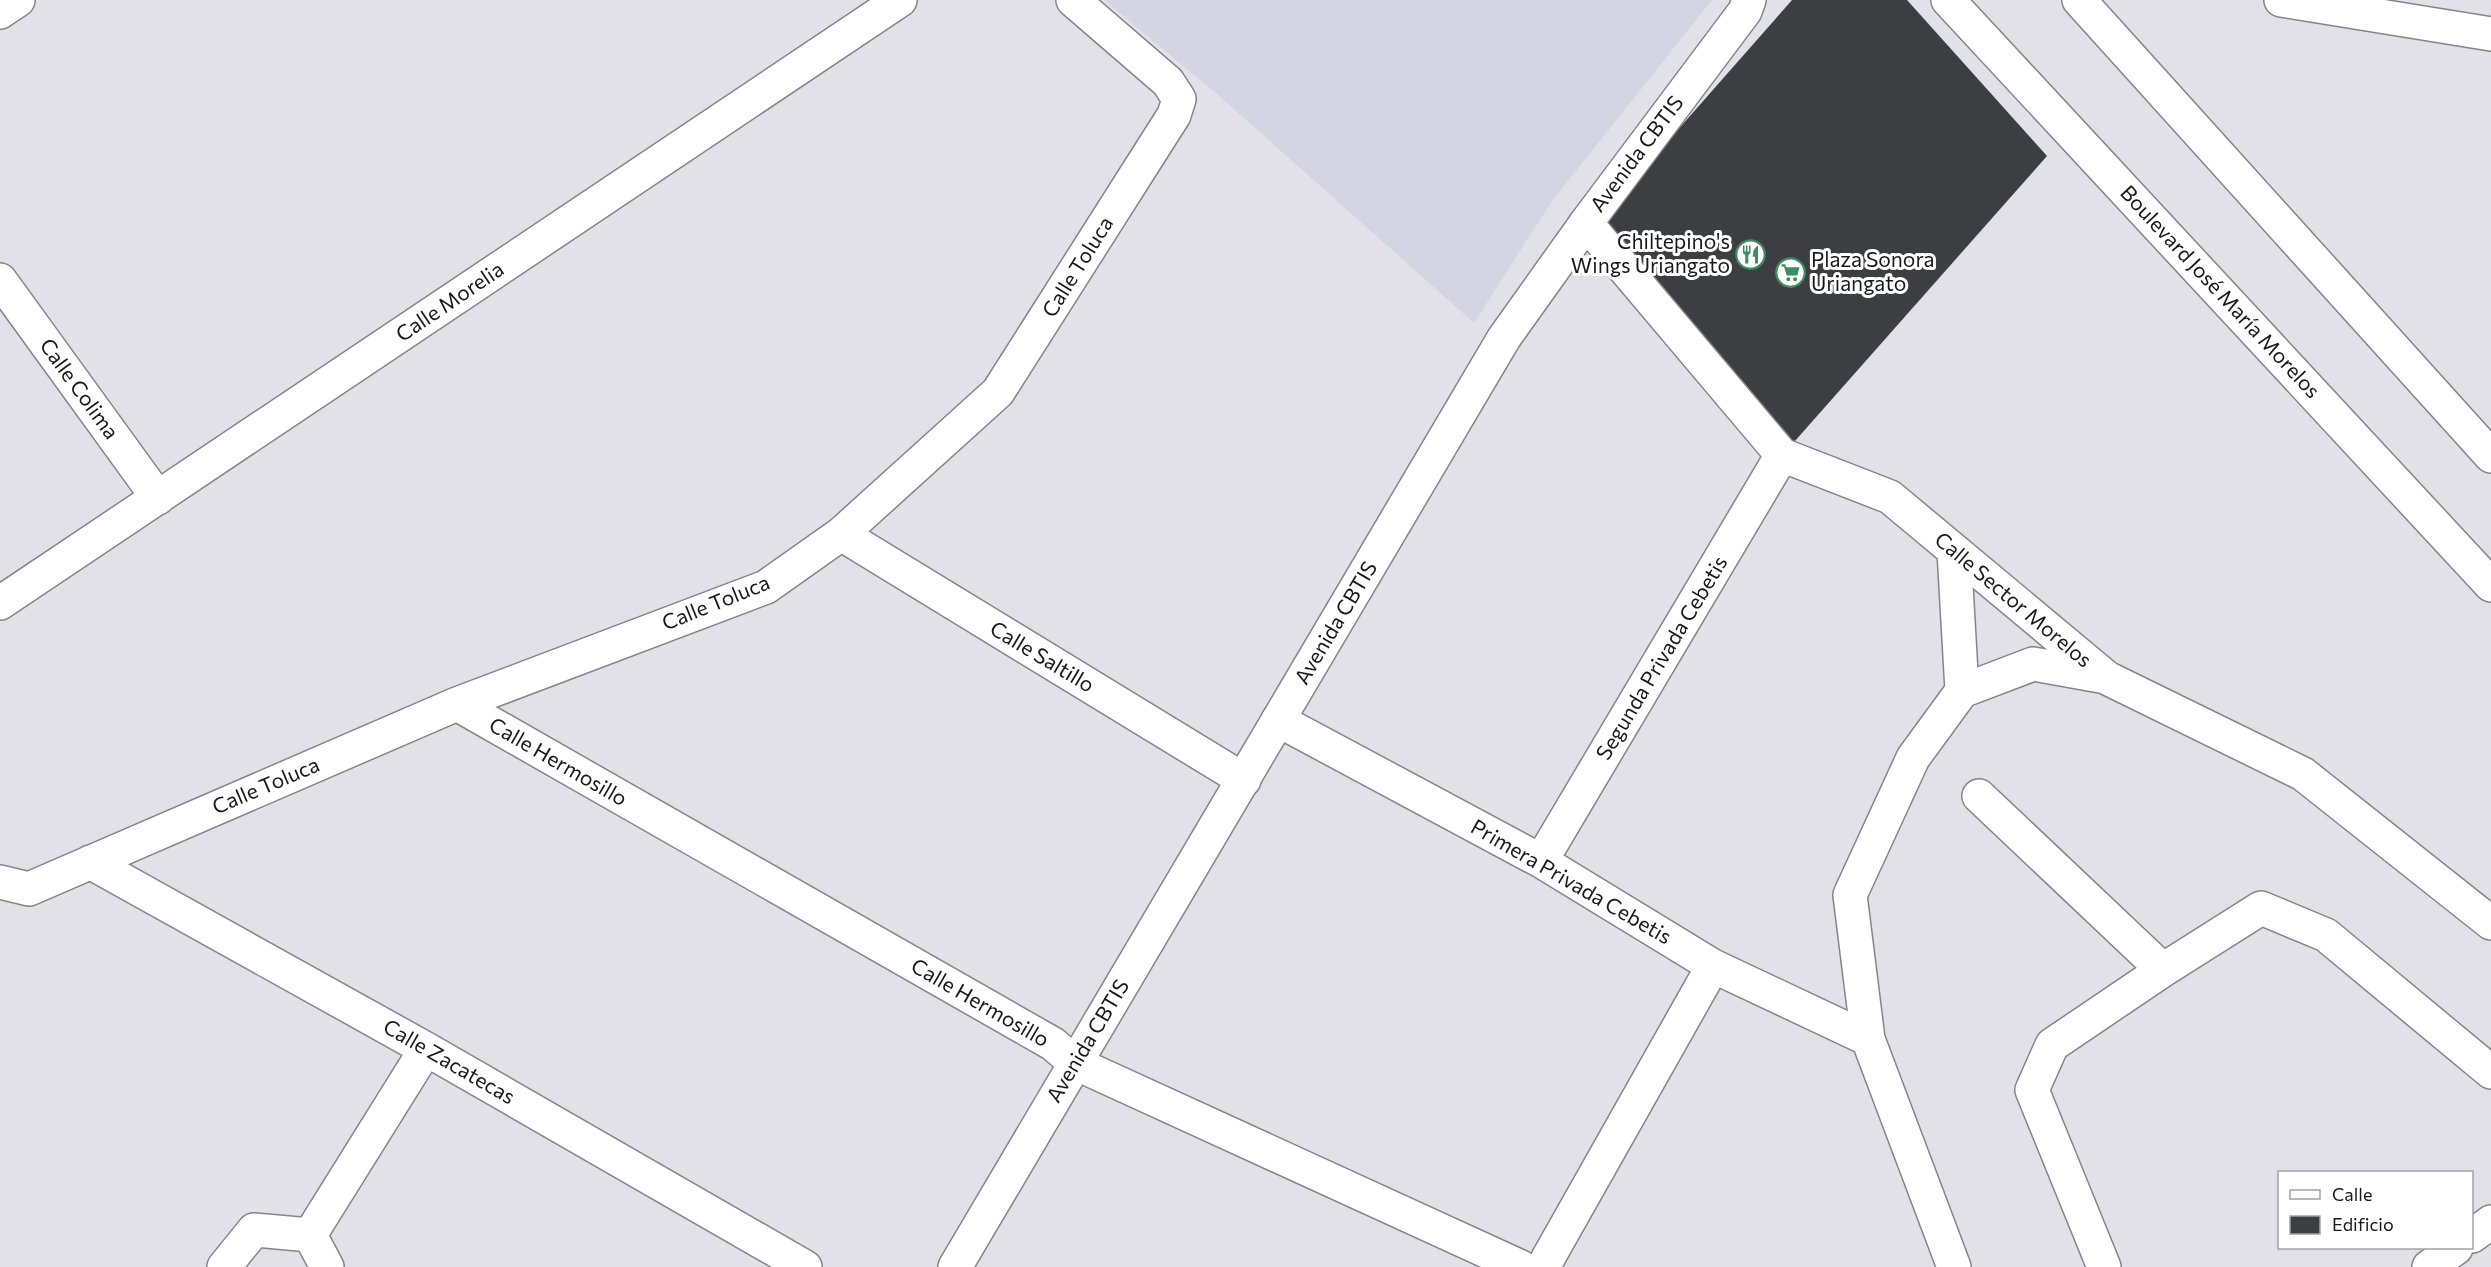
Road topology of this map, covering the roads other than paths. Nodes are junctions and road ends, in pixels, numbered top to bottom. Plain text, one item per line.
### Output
1 (18, 0) edge
2 (900, 0) edge
3 (1073, 0) edge
4 (1749, 0) edge
5 (1948, 0) edge
6 (2079, 0) edge
7 (2282, 0) edge
8 (0, 12) edge
9 (2491, 34) edge
10 (1586, 223) junction
11 (0, 280) edge
12 (1782, 455) junction
13 (2491, 456) edge
14 (158, 498) junction
15 (841, 534) junction
16 (1954, 551) junction
17 (2491, 585) edge
18 (0, 603) edge
19 (2107, 678) junction
20 (1962, 691) junction
21 (457, 704) junction
22 (1278, 720) junction
23 (1244, 780) junction
24 (1979, 796) dead end
25 (1541, 861) junction
26 (90, 862) junction
27 (0, 882) edge
28 (2491, 923) edge
29 (1713, 966) junction
30 (2163, 970) junction
31 (1868, 1039) junction
32 (426, 1048) junction
33 (1075, 1063) junction
34 (2491, 1072) edge
35 (2491, 1222) edge
36 (310, 1235) junction
37 (2473, 1235) edge
38 (2455, 1249) edge
39 (224, 1267) edge
40 (327, 1267) edge
41 (805, 1267) edge
42 (955, 1267) edge
43 (1521, 1267) edge
44 (1543, 1267) edge
45 (1954, 1267) edge
46 (2104, 1267) edge
47 (2429, 1267) edge

1 - 8 street
2 - 14 street, Calle Morelia
3 - 15 street, Calle Toluca
4 - 10 street, Avenida CBTIS
5 - 17 street, Boulevard José María Morelos
6 - 13 street
7 - 9 street
10 - 12 street, Calle Sector Morelos
10 - 22 street, Avenida CBTIS
11 - 14 street, Calle Colima
12 - 16 street, Calle Sector Morelos
12 - 25 street, Segunda Privada Cebetis
14 - 18 street, Calle Morelia
15 - 21 street, Calle Toluca
15 - 23 street, Calle Saltillo
16 - 19 street, Calle Sector Morelos
16 - 20 street
19 - 20 street
19 - 28 street, Calle Sector Morelos
20 - 31 street
21 - 26 street, Calle Toluca
21 - 33 street, Calle Hermosillo
22 - 23 street, Avenida CBTIS
22 - 25 street, Primera Privada Cebetis
23 - 33 street, Avenida CBTIS
24 - 30 street
25 - 29 street, Primera Privada Cebetis
26 - 27 street, Calle Toluca
26 - 32 street, Calle Zacatecas
29 - 31 street, Primera Privada Cebetis
29 - 44 street
30 - 34 street
30 - 46 street
31 - 45 street
32 - 36 street
32 - 41 street, Calle Zacatecas
33 - 42 street, Avenida CBTIS
33 - 43 street, Calle Hermosillo
35 - 37 street
36 - 39 street
36 - 40 street
38 - 47 street

